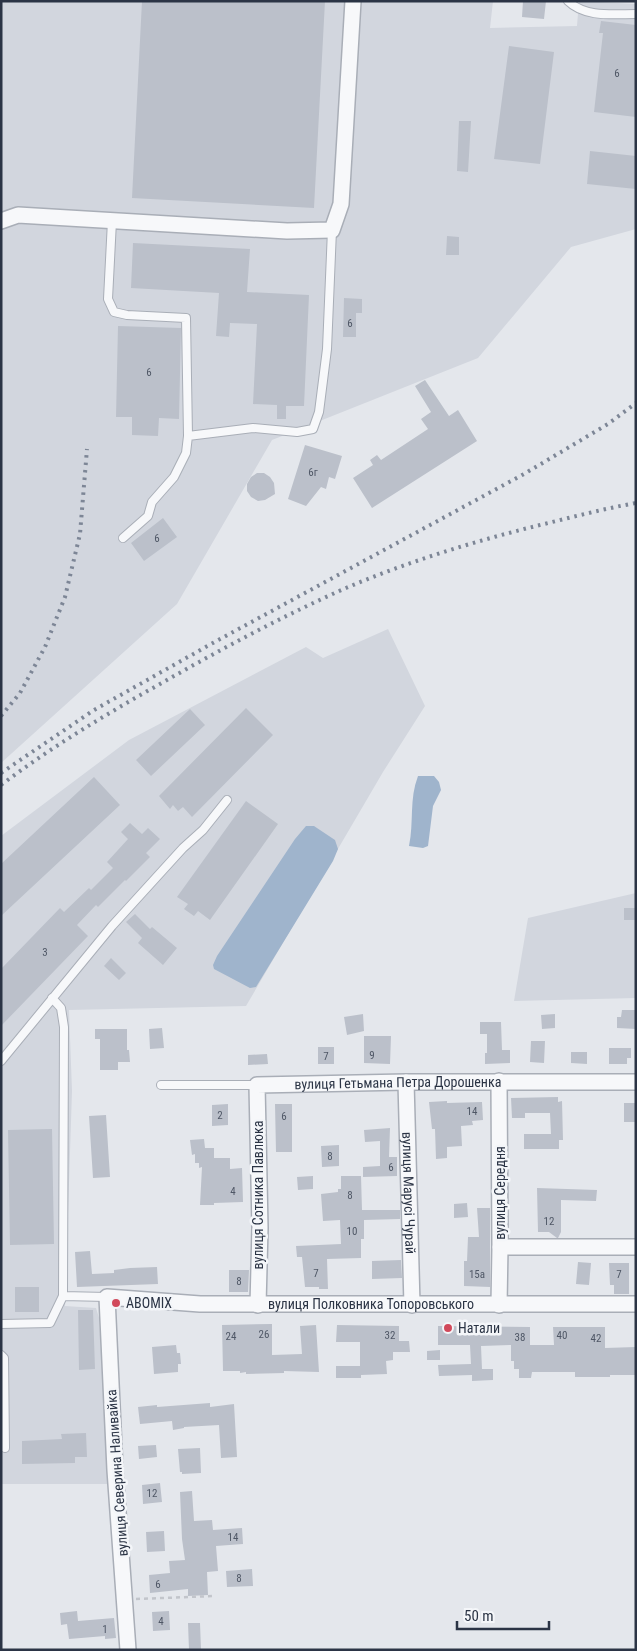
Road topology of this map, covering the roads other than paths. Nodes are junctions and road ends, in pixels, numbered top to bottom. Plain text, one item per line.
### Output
1 (353, 1) edge
2 (568, 1) edge
3 (636, 14) edge
4 (1, 221) edge
5 (112, 221) junction
6 (332, 230) junction
7 (188, 436) junction
8 (124, 538) dead end
9 (227, 800) dead end
10 (52, 998) junction
11 (1, 1061) edge
12 (499, 1081) junction
13 (406, 1082) junction
14 (636, 1082) edge
15 (161, 1085) dead end
16 (257, 1085) junction
17 (500, 1247) junction
18 (636, 1247) edge
19 (63, 1296) junction
20 (107, 1297) junction
21 (636, 1304) edge
22 (258, 1305) junction
23 (412, 1305) junction
24 (499, 1305) junction
25 (1, 1324) edge
26 (1, 1355) edge
27 (5, 1448) dead end
28 (128, 1650) edge

1 - 6 street
2 - 3 lane
4 - 5 street
5 - 6 street
5 - 7 lane
6 - 7 lane
7 - 8 lane
9 - 10 lane
10 - 11 lane
10 - 19 lane
12 - 13 street, вулиця Гетьмана Петра Дорошенка
12 - 14 street, вулиця Гетьмана Петра Дорошенка
12 - 17 street, вулиця Середня
13 - 16 street, вулиця Гетьмана Петра Дорошенка
13 - 23 street, вулиця Марусі Чурай
15 - 16 lane, вулиця Гетьмана Петра Дорошенка
16 - 22 street, вулиця Сотника Павлюка
17 - 18 street
17 - 24 street, вулиця Середня
19 - 20 lane
19 - 25 lane
20 - 22 street, вулиця Полковника Топоровського
20 - 28 street, вулиця Северина Наливайка
21 - 24 street, вулиця Полковника Топоровського
22 - 23 street, вулиця Полковника Топоровського
23 - 24 street, вулиця Полковника Топоровського
26 - 27 lane

